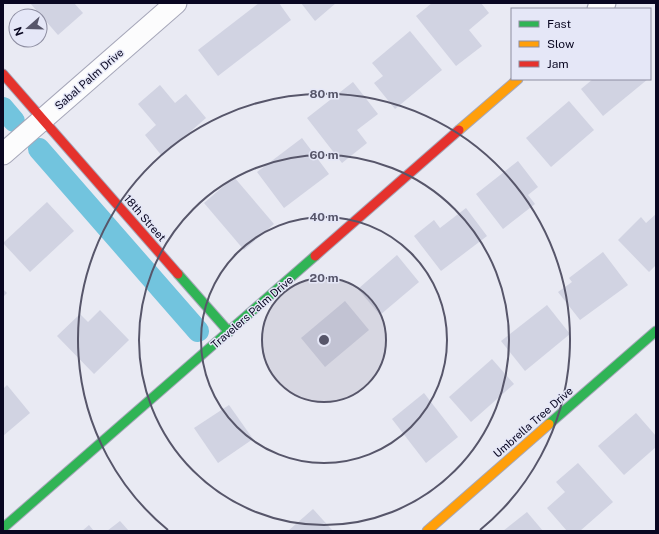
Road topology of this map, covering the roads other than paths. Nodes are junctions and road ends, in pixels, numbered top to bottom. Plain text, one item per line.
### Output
1 (176, 3) edge
2 (3, 74) edge
3 (517, 80) edge
4 (43, 120) junction
5 (3, 154) edge
6 (656, 331) edge
7 (229, 332) junction
8 (3, 528) edge
9 (426, 531) edge

1 - 4 street, Sabal Palm Drive
2 - 4 street, 18th Street
3 - 7 street, Travelers Palm Drive
4 - 5 street, Sabal Palm Drive
4 - 7 street, 18th Street
6 - 9 street, Umbrella Tree Drive
7 - 8 street, Travelers Palm Drive

